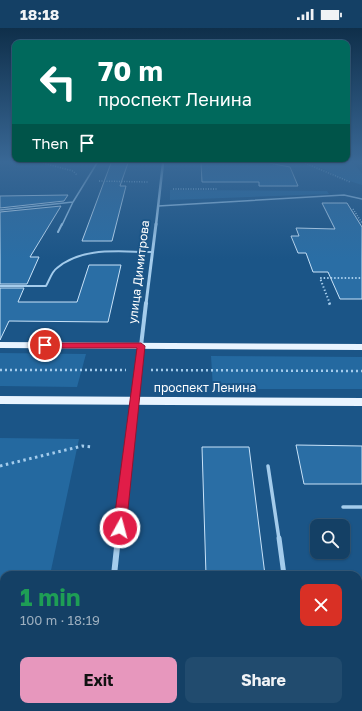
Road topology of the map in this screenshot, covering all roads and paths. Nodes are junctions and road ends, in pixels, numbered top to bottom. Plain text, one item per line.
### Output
1 (77, 195) edge
2 (159, 195) edge
3 (362, 199) edge
4 (73, 202) junction
5 (158, 206) junction
6 (0, 210) edge
7 (355, 213) dead end
8 (362, 213) edge
9 (58, 232) dead end
10 (152, 252) junction
11 (362, 278) edge
12 (0, 286) edge
13 (330, 305) dead end
14 (0, 345) edge
15 (141, 346) junction
16 (362, 347) edge
17 (0, 370) edge
18 (138, 370) junction
19 (362, 371) edge
20 (0, 400) edge
21 (134, 401) junction
22 (362, 402) edge
23 (92, 447) dead end
24 (0, 466) edge
25 (268, 466) dead end
26 (343, 507) dead end
27 (362, 507) edge
28 (114, 571) edge
29 (283, 571) edge

1 - 4 lane
2 - 5 street, улица Димитрова
3 - 5 lane
4 - 6 lane
4 - 9 lane
5 - 10 street, улица Димитрова
7 - 8 path
10 - 12 lane
10 - 15 street, улица Димитрова
11 - 13 path
14 - 15 main road
15 - 16 main road
15 - 18 street, улица Димитрова
17 - 18 path
18 - 19 path
18 - 21 street, улица Димитрова
20 - 21 main road, проспект Ленина
21 - 22 main road, проспект Ленина
21 - 28 street, улица Димитрова
23 - 24 path
25 - 29 lane
26 - 27 lane

